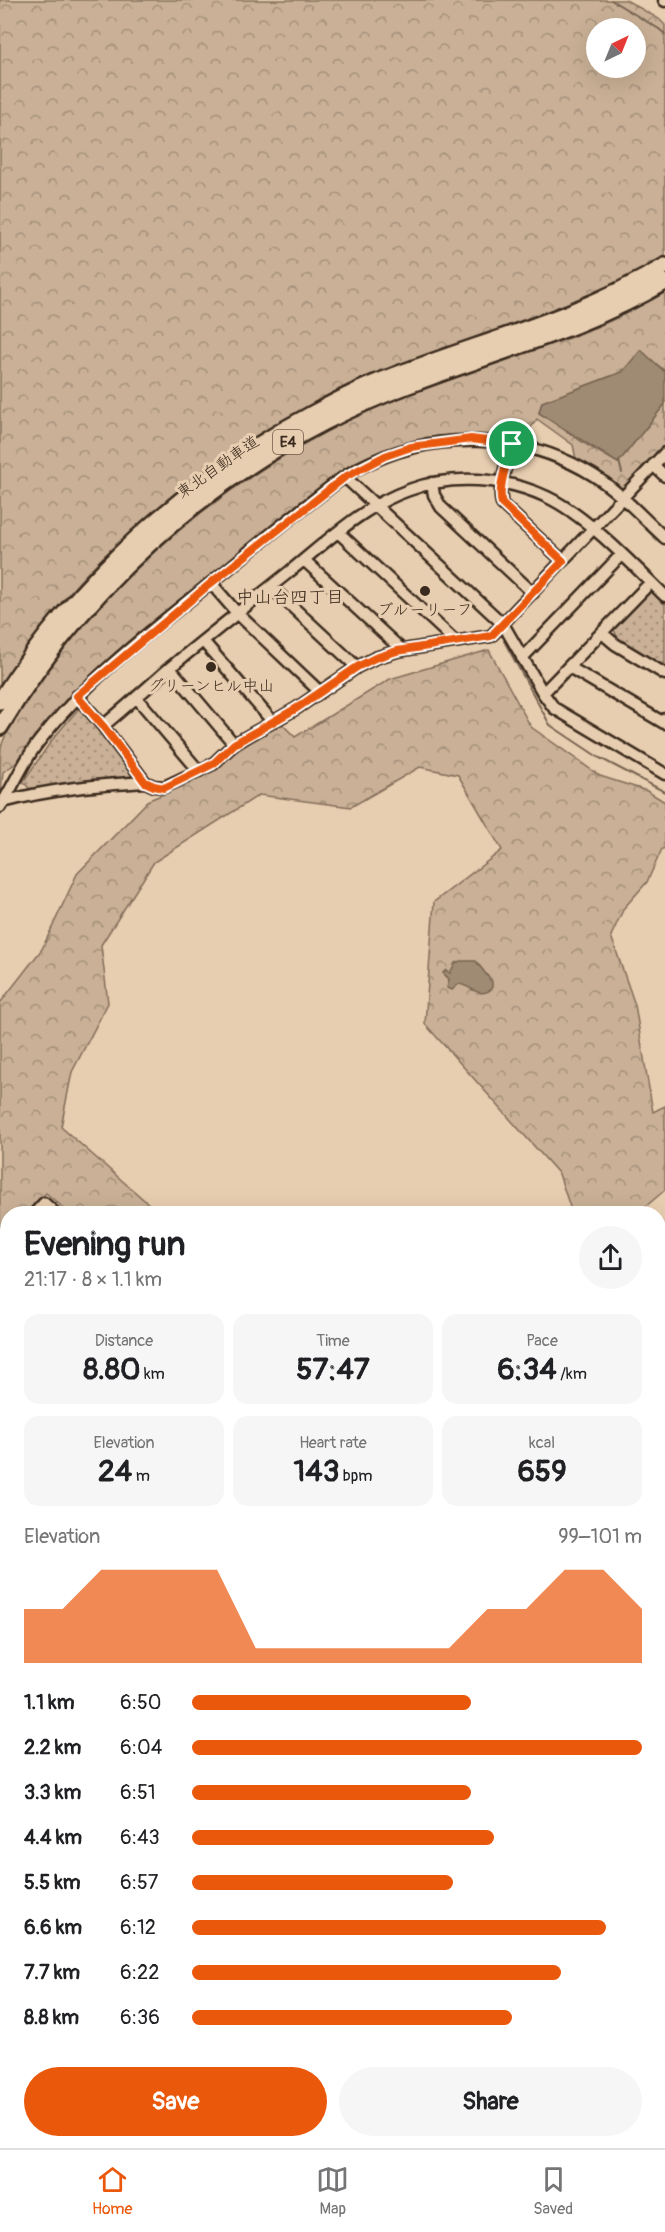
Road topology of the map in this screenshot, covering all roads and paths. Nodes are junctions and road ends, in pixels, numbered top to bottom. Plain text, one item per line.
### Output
1 (665, 266) edge
2 (665, 282) edge
3 (512, 444) junction
4 (665, 453) edge
5 (653, 465) junction
6 (665, 476) edge
7 (345, 477) junction
8 (432, 483) junction
9 (503, 484) junction
10 (621, 498) junction
11 (374, 506) junction
12 (592, 529) junction
13 (338, 532) junction
14 (665, 538) edge
15 (621, 555) junction
16 (304, 560) junction
17 (563, 561) junction
18 (651, 582) junction
19 (211, 583) junction
20 (271, 587) junction
21 (533, 593) junction
22 (665, 596) edge
23 (237, 613) junction
24 (503, 624) junction
25 (602, 633) junction
26 (454, 640) junction
27 (203, 641) junction
28 (402, 650) junction
29 (522, 658) junction
30 (357, 667) junction
31 (570, 667) junction
32 (170, 668) junction
33 (665, 674) edge
34 (320, 692) junction
35 (543, 693) junction
36 (77, 696) junction
37 (137, 698) junction
38 (0, 701) edge
39 (665, 719) edge
40 (272, 722) junction
41 (103, 726) junction
42 (0, 727) edge
43 (234, 744) junction
44 (199, 771) junction
45 (665, 774) edge
46 (145, 782) junction
47 (2, 804) edge

1 - 38 highway, 東北自動車道 / E4
2 - 42 highway, 東北自動車道 / E4
3 - 7 street
3 - 9 street
3 - 10 street
4 - 5 street
5 - 6 street
5 - 10 street
7 - 11 street
7 - 19 street
8 - 9 street
8 - 11 street
8 - 21 street
9 - 12 street
9 - 17 street
10 - 12 street
10 - 14 street
11 - 13 street
11 - 24 street
12 - 15 street
12 - 17 street
13 - 16 street
13 - 26 street
15 - 18 street
15 - 29 street
16 - 20 street
16 - 28 street
17 - 21 street
18 - 22 street
18 - 25 street
19 - 23 street
19 - 36 street
20 - 23 street
20 - 30 street
21 - 24 street
23 - 27 street
23 - 34 street
24 - 26 street
24 - 29 street
25 - 31 street
25 - 33 street
26 - 28 street
27 - 32 street
27 - 40 street
28 - 30 street
29 - 35 street
30 - 34 street
31 - 35 street
31 - 39 street
32 - 37 street
32 - 43 street
34 - 40 street
35 - 45 street
36 - 41 street
36 - 47 street
37 - 41 street
37 - 44 street
40 - 43 street
41 - 46 street
43 - 44 street
44 - 46 street
46 - 47 street

